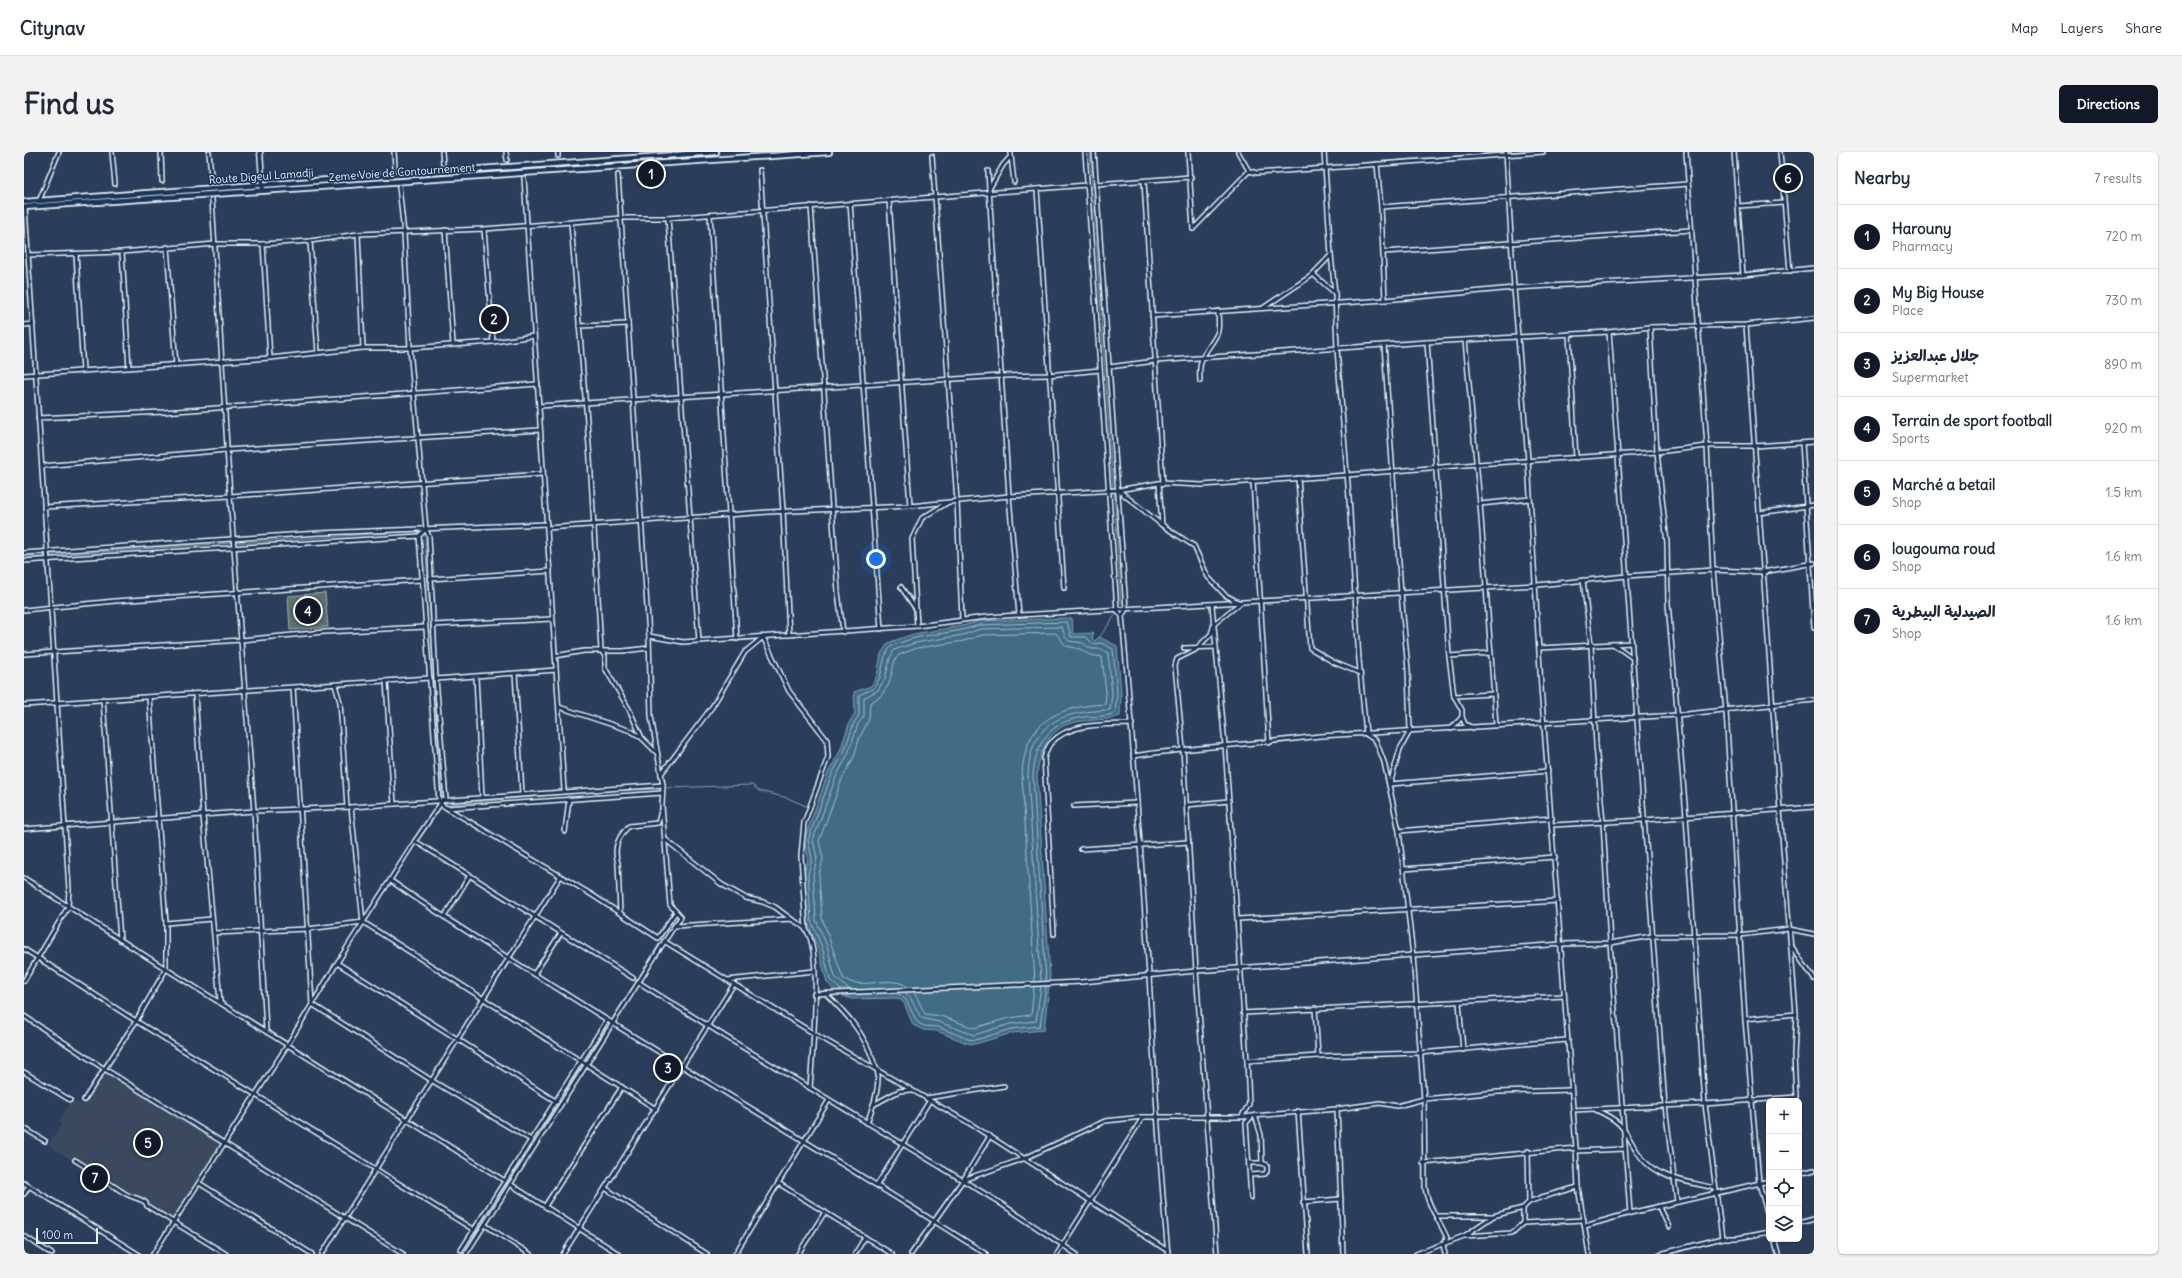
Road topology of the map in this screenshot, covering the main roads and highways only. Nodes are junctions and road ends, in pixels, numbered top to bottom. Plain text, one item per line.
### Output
1 (716, 152) edge
2 (829, 152) edge
3 (262, 188) junction
4 (24, 205) edge

1 - 3 main road, Route Digeul Lamadji
2 - 3 main road, 2eme Voie de Contournement
3 - 4 main road, 2eme Voie de Contournement
3 - 4 main road, Route Digeul Lamadji

